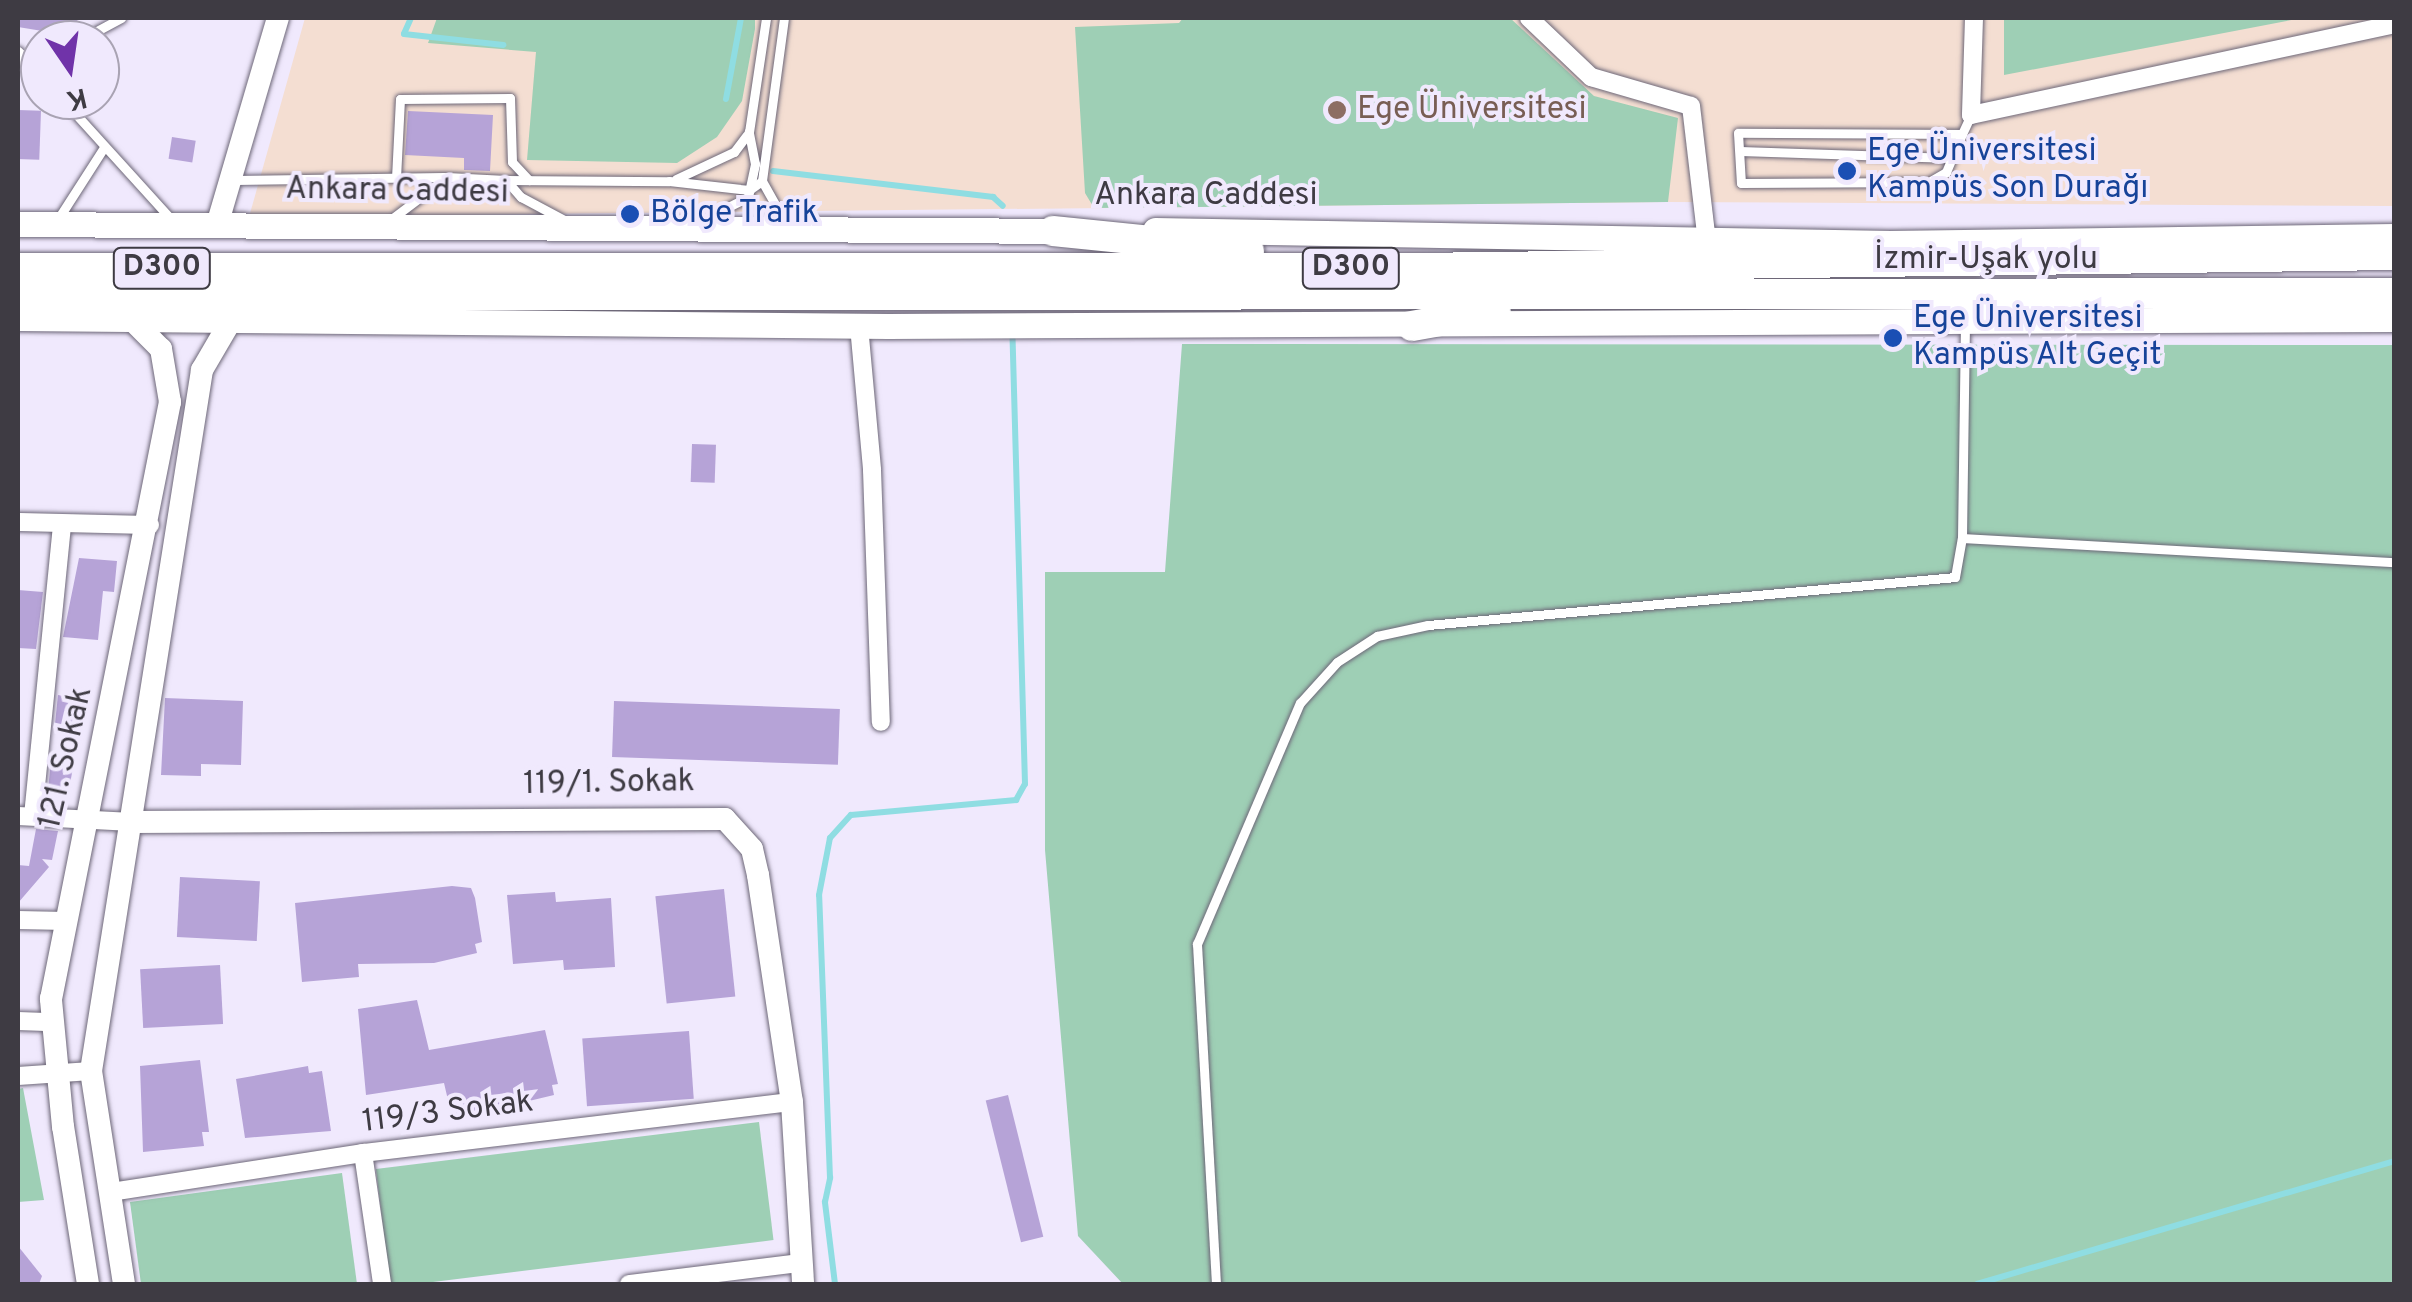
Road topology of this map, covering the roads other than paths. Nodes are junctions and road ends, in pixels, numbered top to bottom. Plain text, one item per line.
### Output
1 (278, 18) edge
2 (766, 18) edge
3 (784, 18) edge
4 (1529, 18) edge
5 (1974, 18) edge
6 (2394, 24) edge
7 (1971, 115) junction
8 (79, 120) edge
9 (749, 132) junction
10 (1962, 134) junction
11 (103, 149) junction
12 (1740, 151) junction
13 (1952, 158) junction
14 (447, 177) junction
15 (396, 178) junction
16 (233, 180) junction
17 (506, 180) junction
18 (530, 180) junction
19 (669, 181) junction
20 (762, 181) junction
21 (749, 190) junction
22 (175, 223) junction
23 (18, 224) edge
24 (55, 224) junction
25 (217, 225) junction
26 (382, 226) junction
27 (582, 229) junction
28 (681, 230) junction
29 (791, 230) junction
30 (1053, 232) junction
31 (2394, 238) edge
32 (1707, 242) junction
33 (2316, 255) junction
34 (2394, 256) edge
35 (18, 268) edge
36 (1416, 268) junction
37 (306, 284) junction
38 (2286, 293) junction
39 (2394, 293) edge
40 (18, 296) edge
41 (1577, 296) junction
42 (2394, 309) edge
43 (18, 318) edge
44 (130, 318) junction
45 (2394, 320) edge
46 (230, 322) junction
47 (859, 326) junction
48 (1412, 326) junction
49 (1966, 326) junction
50 (18, 522) edge
51 (62, 524) junction
52 (150, 525) junction
53 (1962, 538) junction
54 (2394, 562) edge
55 (881, 722) dead end
56 (25, 816) edge
57 (87, 817) junction
58 (132, 822) junction
59 (18, 920) edge
60 (66, 921) junction
61 (18, 1021) edge
62 (53, 1022) junction
63 (92, 1071) junction
64 (58, 1074) junction
65 (18, 1076) edge
66 (792, 1102) junction
67 (362, 1152) junction
68 (112, 1192) junction
69 (802, 1274) edge
70 (88, 1284) edge
71 (124, 1284) edge
72 (382, 1284) edge
73 (629, 1284) edge
74 (1216, 1284) edge

1 - 16 street
2 - 9 lane
3 - 20 lane
4 - 32 street
5 - 7 street
6 - 7 street
7 - 10 lane
8 - 11 lane
9 - 19 lane
9 - 21 lane
10 - 12 lane
10 - 13 lane
11 - 22 lane
11 - 24 lane
12 - 13 lane
12 - 13 lane
14 - 15 lane
14 - 17 lane
14 - 26 lane
15 - 16 lane
15 - 18 lane
16 - 25 street
17 - 18 lane
17 - 27 lane
18 - 19 lane
19 - 21 lane
20 - 21 lane
20 - 29 lane
21 - 28 lane
22 - 24 main road, Ankara Caddesi
22 - 25 main road, Ankara Caddesi
23 - 24 main road, Ankara Caddesi
25 - 26 main road, Ankara Caddesi
26 - 27 main road, Ankara Caddesi
27 - 28 main road, Ankara Caddesi
28 - 29 main road, Ankara Caddesi
29 - 30 main road, Ankara Caddesi
30 - 32 main road, Ankara Caddesi
30 - 36 highway
31 - 32 main road, Ankara Caddesi
31 - 33 highway
33 - 34 highway, D300
33 - 36 highway, D300
35 - 37 highway, D300
36 - 37 highway, D300
37 - 40 highway, D300
37 - 41 highway, D300
38 - 39 highway, İzmir-Uşak yolu / D300
38 - 41 highway, İzmir-Uşak yolu / D300
38 - 42 highway
41 - 48 highway
43 - 44 main road
44 - 46 main road
44 - 52 street, 121. Sokak
45 - 49 main road
46 - 47 main road
46 - 58 street
47 - 48 main road
47 - 55 street
48 - 49 main road
49 - 53 lane
50 - 51 street
51 - 52 street
51 - 56 street
52 - 57 street, 121. Sokak
53 - 54 lane
53 - 74 lane
56 - 57 street
57 - 58 street
57 - 60 street, 121. Sokak
58 - 63 street
58 - 66 street, 119/1. Sokak
59 - 60 street
60 - 62 street, 121. Sokak
61 - 62 street
62 - 64 street, 121. Sokak
63 - 64 street
63 - 68 street
64 - 65 street
64 - 70 street, 121. Sokak
66 - 67 street, 119/3 Sokak
66 - 69 street, 119/1. Sokak
67 - 68 street, 119/3 Sokak
67 - 72 street
68 - 71 street
69 - 73 street

